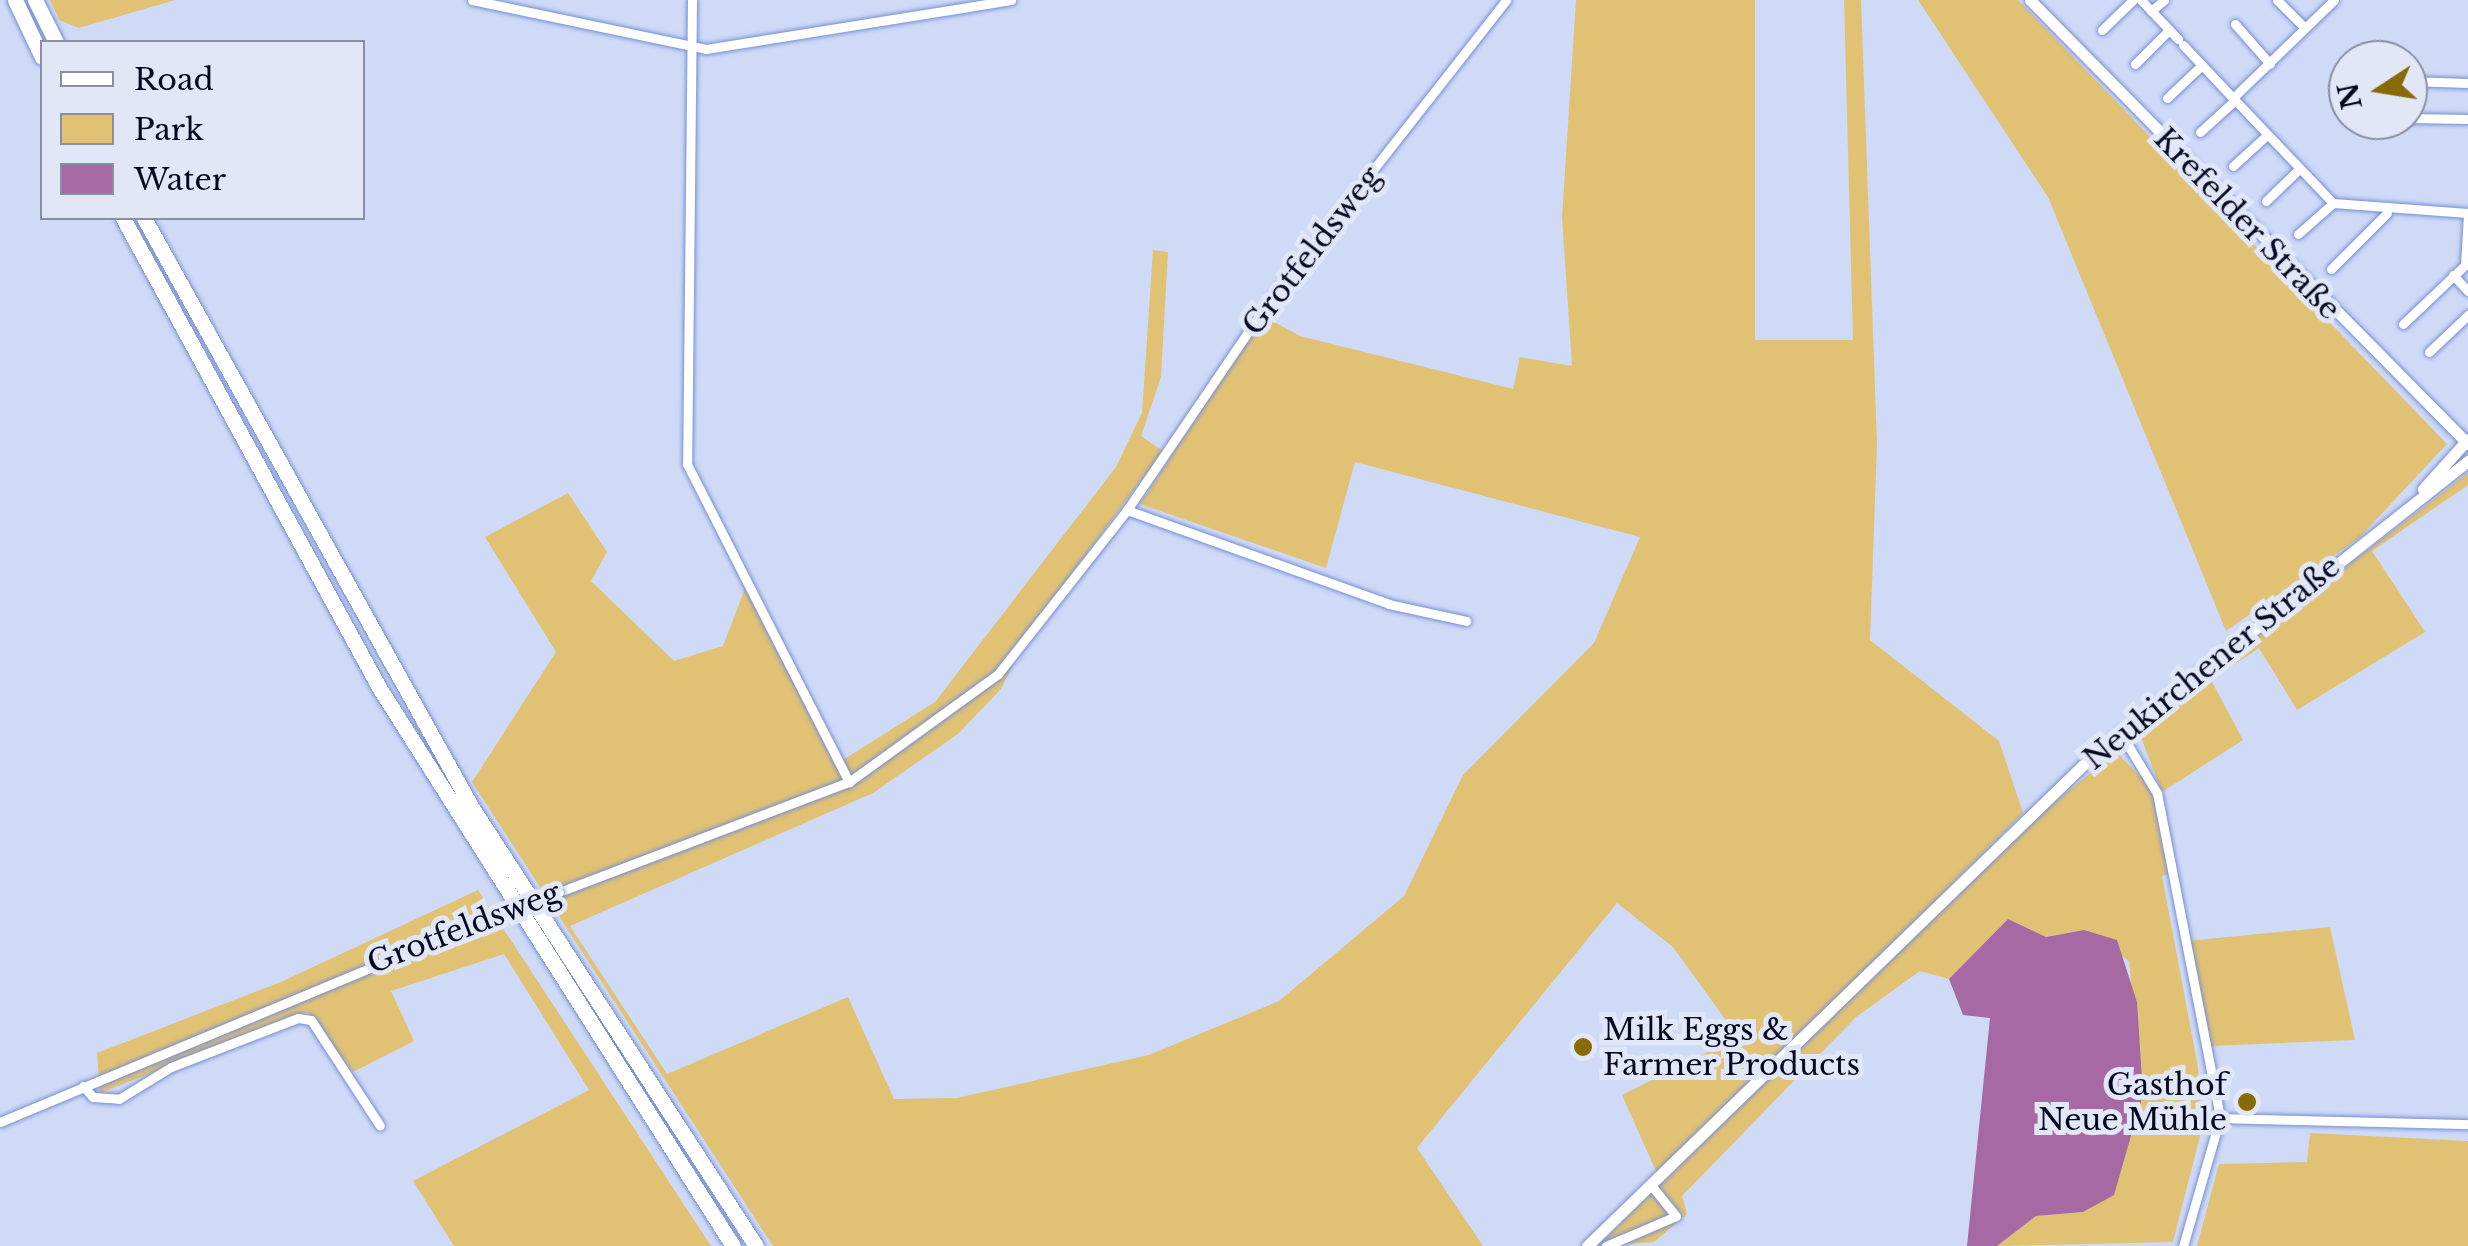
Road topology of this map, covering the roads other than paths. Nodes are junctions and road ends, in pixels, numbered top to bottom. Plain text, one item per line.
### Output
1 (15, 0) edge
2 (35, 0) edge
3 (472, 0) edge
4 (692, 0) edge
5 (1011, 0) edge
6 (1506, 0) edge
7 (2030, 0) edge
8 (2133, 0) edge
9 (2140, 0) edge
10 (2164, 0) edge
11 (2277, 0) edge
12 (2334, 0) edge
13 (2152, 11) junction
14 (2235, 24) dead end
15 (2304, 27) junction
16 (2102, 30) dead end
17 (2169, 30) junction
18 (55, 40) edge
19 (693, 48) junction
20 (40, 54) edge
21 (2135, 64) dead end
22 (2270, 64) junction
23 (2202, 65) junction
24 (2428, 82) edge
25 (2468, 83) edge
26 (2167, 98) dead end
27 (2234, 99) junction
28 (2428, 118) edge
29 (2468, 119) edge
30 (2200, 132) dead end
31 (2267, 135) junction
32 (2233, 166) dead end
33 (2299, 169) junction
34 (2266, 200) dead end
35 (2332, 203) junction
36 (2387, 213) junction
37 (2468, 214) edge
38 (124, 220) edge
39 (145, 220) edge
40 (2298, 234) dead end
41 (2466, 267) edge
42 (2331, 269) dead end
43 (2453, 276) junction
44 (2468, 291) edge
45 (2468, 315) edge
46 (2403, 324) dead end
47 (2430, 352) dead end
48 (2467, 441) edge
49 (2468, 461) edge
50 (1127, 510) junction
51 (2404, 511) junction
52 (1466, 620) dead end
53 (2120, 732) junction
54 (849, 782) junction
55 (84, 1086) junction
56 (2220, 1118) junction
57 (0, 1122) edge
58 (2468, 1124) edge
59 (380, 1126) dead end
60 (1652, 1185) junction
61 (733, 1246) edge
62 (756, 1246) edge
63 (1587, 1246) edge
64 (1606, 1246) edge
65 (2184, 1246) edge

1 - 20 highway
2 - 18 highway
3 - 19 street
4 - 19 street
5 - 19 street
6 - 50 street, Grotfeldsweg
7 - 48 main road, Krefelder Straße
8 - 16 street
9 - 13 street
10 - 13 street
11 - 15 street
12 - 15 street
13 - 17 street
14 - 22 street
15 - 22 street
17 - 21 street
17 - 23 street
19 - 54 street
22 - 27 street
23 - 26 street
23 - 27 street
24 - 25 street
27 - 30 street
27 - 31 street
28 - 29 street
31 - 32 street
31 - 33 street
33 - 34 street
33 - 35 street
35 - 36 street
35 - 40 street
36 - 37 street
36 - 42 street
37 - 41 street
38 - 61 highway
39 - 62 highway
41 - 43 street
43 - 44 street
43 - 46 street
45 - 47 street
48 - 51 main road, Neukirchener Straße
49 - 51 main road, Neukirchener Straße
50 - 52 street
50 - 54 street, Grotfeldsweg
51 - 53 main road, Neukirchener Straße
53 - 56 street
53 - 60 main road, Neukirchener Straße
54 - 55 street, Grotfeldsweg, bridge
55 - 57 street, Grotfeldsweg
55 - 59 street
56 - 58 street
56 - 65 street
60 - 63 main road
60 - 64 street

